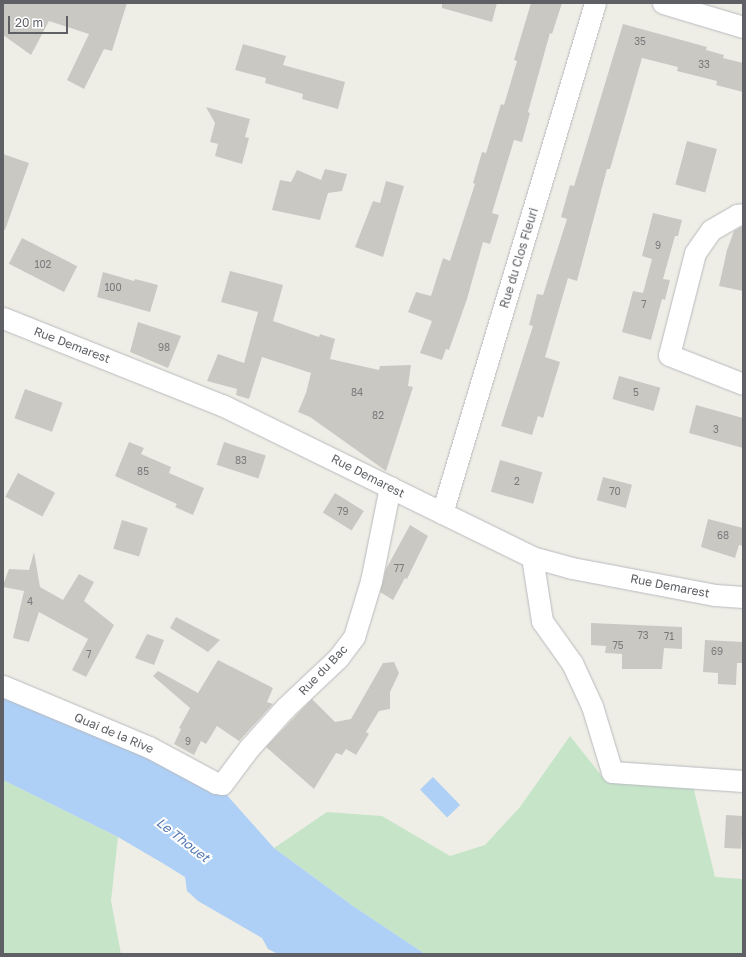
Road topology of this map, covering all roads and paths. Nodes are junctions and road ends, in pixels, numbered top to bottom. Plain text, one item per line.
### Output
1 (595, 3) edge
2 (663, 3) edge
3 (743, 27) edge
4 (743, 214) edge
5 (3, 318) edge
6 (743, 384) edge
7 (390, 487) junction
8 (442, 512) junction
9 (532, 557) junction
10 (743, 597) edge
11 (3, 686) edge
12 (743, 781) edge
13 (222, 784) joint

1 - 8 street, Rue du Clos Fleuri
2 - 3 street
4 - 6 street
5 - 7 street, Rue Demarest
7 - 8 street, Rue Demarest
7 - 13 street, Rue du Bac
8 - 9 street, Rue Demarest
9 - 10 street, Rue Demarest
9 - 12 street
11 - 13 street, Quai de la Rive

